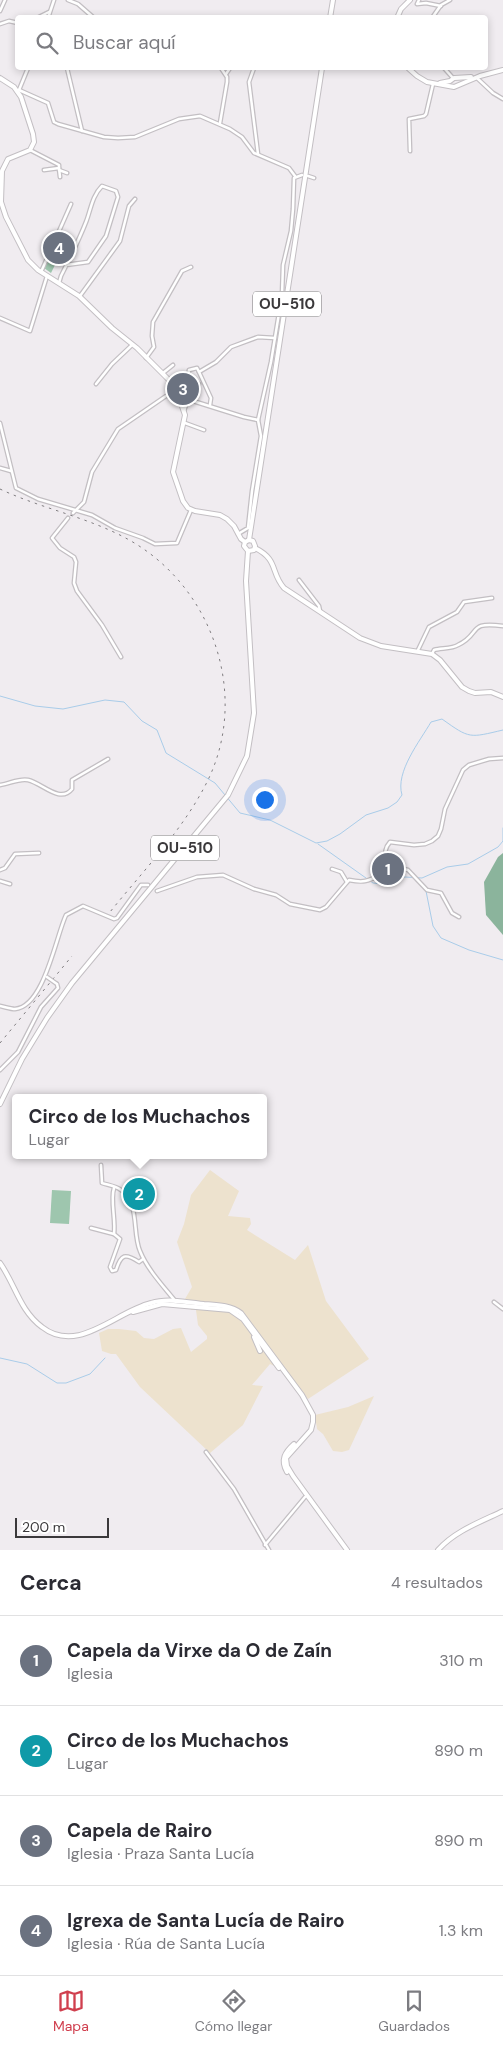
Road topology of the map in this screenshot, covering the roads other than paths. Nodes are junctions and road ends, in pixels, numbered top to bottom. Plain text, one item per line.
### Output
1 (6, 0) edge
2 (54, 0) edge
3 (68, 0) edge
4 (333, 0) edge
5 (419, 0) edge
6 (450, 0) edge
7 (406, 1) edge
8 (441, 6) junction
9 (0, 11) edge
10 (50, 11) junction
11 (43, 15) edge
12 (49, 15) edge
13 (91, 15) edge
14 (330, 15) edge
15 (399, 15) edge
16 (434, 15) edge
17 (15, 22) edge
18 (0, 24) edge
19 (27, 70) edge
20 (67, 70) edge
21 (222, 70) edge
22 (229, 70) edge
23 (253, 70) edge
24 (322, 70) edge
25 (410, 70) edge
26 (445, 70) edge
27 (503, 70) edge
28 (226, 74) junction
29 (479, 77) junction
30 (0, 78) edge
31 (453, 81) junction
32 (434, 83) junction
33 (19, 91) junction
34 (503, 99) edge
35 (220, 123) junction
36 (82, 131) junction
37 (30, 150) junction
38 (410, 151) dead end
39 (258, 154) junction
40 (2, 165) edge
41 (59, 169) junction
42 (44, 170) dead end
43 (67, 173) dead end
44 (302, 175) dead end
45 (295, 176) junction
46 (308, 176) dead end
47 (60, 177) dead end
48 (314, 178) dead end
49 (135, 199) dead end
50 (71, 204) dead end
51 (0, 211) edge
52 (6, 217) junction
53 (66, 265) junction
54 (191, 267) dead end
55 (40, 272) junction
56 (48, 276) junction
57 (59, 283) junction
58 (79, 296) junction
59 (0, 318) edge
60 (275, 338) junction
61 (133, 344) junction
62 (146, 358) junction
63 (173, 365) dead end
64 (199, 372) junction
65 (163, 373) junction
66 (96, 384) dead end
67 (199, 384) dead end
68 (177, 391) junction
69 (188, 399) junction
70 (210, 405) junction
71 (184, 412) junction
72 (258, 420) junction
73 (0, 423) edge
74 (185, 423) junction
75 (204, 430) dead end
76 (0, 468) edge
77 (12, 471) junction
78 (76, 510) junction
79 (191, 510) junction
80 (73, 513) dead end
81 (68, 518) dead end
82 (238, 534) junction
83 (247, 541) junction
84 (255, 548) junction
85 (248, 551) junction
86 (300, 580) dead end
87 (492, 598) dead end
88 (320, 611) junction
89 (503, 626) edge
90 (418, 650) junction
91 (432, 654) junction
92 (121, 657) dead end
93 (503, 697) edge
94 (503, 758) edge
95 (108, 759) dead end
96 (0, 785) edge
97 (39, 853) dead end
98 (386, 865) junction
99 (332, 869) dead end
100 (0, 870) edge
101 (0, 881) edge
102 (347, 882) junction
103 (10, 884) dead end
104 (148, 885) dead end
105 (156, 890) dead end
106 (459, 917) dead end
107 (46, 976) junction
108 (0, 1006) edge
109 (0, 1070) edge
110 (0, 1104) edge
111 (101, 1165) dead end
112 (114, 1188) junction
113 (91, 1228) dead end
114 (114, 1234) junction
115 (143, 1259) junction
116 (0, 1263) edge
117 (176, 1302) junction
118 (494, 1302) dead end
119 (186, 1303) junction
120 (162, 1304) junction
121 (207, 1307) junction
122 (221, 1308) junction
123 (503, 1309) edge
124 (237, 1310) junction
125 (126, 1314) junction
126 (249, 1327) junction
127 (256, 1335) junction
128 (273, 1358) junction
129 (284, 1374) junction
130 (291, 1380) junction
131 (295, 1389) junction
132 (310, 1414) junction
133 (313, 1424) junction
134 (206, 1452) dead end
135 (305, 1497) junction
136 (503, 1511) edge
137 (265, 1545) junction
138 (269, 1550) edge
139 (345, 1550) edge
140 (438, 1550) edge

1 - 9 street
2 - 10 street
3 - 13 street
4 - 14 street
5 - 8 street
6 - 8 street
7 - 15 street
8 - 16 street
10 - 11 street
10 - 12 street
17 - 18 street
19 - 33 street
20 - 36 street
21 - 28 street
22 - 28 street
23 - 39 street
24 - 83 street, OU-510
25 - 32 street
26 - 31 street
27 - 29 street
28 - 35 street
29 - 31 street
29 - 31 street
29 - 34 street
30 - 33 street
31 - 32 street
32 - 38 street
33 - 36 street
33 - 37 street
35 - 36 street
35 - 39 street
37 - 40 street
37 - 41 street
39 - 45 street
40 - 52 street
41 - 42 street
41 - 43 street
41 - 47 street
44 - 45 street
45 - 60 street
46 - 48 street
49 - 58 street
50 - 55 street
51 - 52 street
52 - 55 street
53 - 53 street
53 - 57 street
54 - 62 street
55 - 56 street
56 - 57 street
56 - 59 street
57 - 58 street
58 - 61 street
60 - 64 street
60 - 72 street
61 - 62 street
61 - 66 street
62 - 65 street
63 - 65 street
64 - 68 street
64 - 70 street
65 - 68 street
67 - 69 street
68 - 69 street
68 - 71 street
68 - 78 street
69 - 70 street
69 - 71 street
70 - 72 street
71 - 74 street
72 - 82 street
73 - 77 street
74 - 75 street
74 - 79 street
76 - 77 street
77 - 78 street
78 - 79 street
78 - 80 street
79 - 82 street
81 - 92 street
82 - 83 street
83 - 84 street
83 - 85 street, OU-510
84 - 85 street
84 - 88 street
85 - 110 street, OU-510
86 - 88 street
87 - 90 street
88 - 90 street
89 - 91 street
90 - 91 street
91 - 93 street
94 - 98 street
95 - 96 street
97 - 100 street
98 - 102 street
98 - 106 street
99 - 102 street
101 - 103 street
102 - 105 street
104 - 107 street
107 - 108 street
107 - 109 street, bridge
111 - 112 street
112 - 114 street
112 - 115 street
113 - 114 street
114 - 115 street
115 - 117 street
116 - 125 street
117 - 119 street
117 - 120 street
117 - 125 street
118 - 123 street
119 - 121 street
119 - 124 street
120 - 121 street
120 - 125 street
121 - 122 street
122 - 124 street
122 - 126 street
124 - 126 street
124 - 127 street
126 - 127 street
127 - 128 street
127 - 128 street
128 - 129 street
128 - 130 street
129 - 130 street
129 - 131 street
130 - 131 street
130 - 133 street
131 - 132 street
132 - 133 street
132 - 135 street
133 - 139 street
134 - 137 street
135 - 137 street
135 - 139 street
136 - 140 street
137 - 138 street

